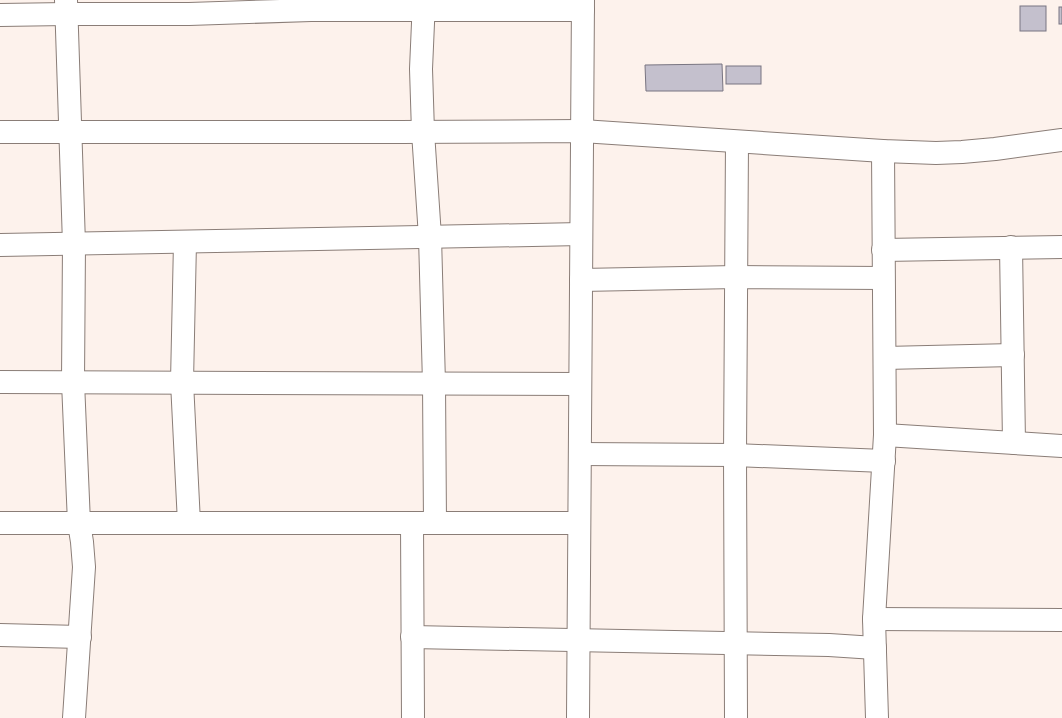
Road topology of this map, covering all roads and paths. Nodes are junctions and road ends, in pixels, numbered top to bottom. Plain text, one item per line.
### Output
1 (311, 5) edge
2 (424, 5) edge
3 (583, 5) edge
4 (66, 7) edge
5 (189, 7) edge
6 (0, 15) edge
7 (582, 131) junction
8 (0, 132) edge
9 (423, 132) junction
10 (70, 133) junction
11 (1062, 140) edge
12 (736, 142) junction
13 (883, 151) junction
14 (581, 234) junction
15 (430, 237) junction
16 (185, 242) junction
17 (74, 244) junction
18 (0, 245) edge
19 (1011, 247) junction
20 (1062, 247) edge
21 (883, 250) junction
22 (736, 277) junction
23 (883, 278) junction
24 (581, 280) junction
25 (1012, 355) junction
26 (884, 358) junction
27 (0, 382) edge
28 (73, 382) junction
29 (182, 382) junction
30 (434, 383) junction
31 (580, 384) junction
32 (885, 435) junction
33 (1014, 443) junction
34 (1062, 446) edge
35 (580, 454) junction
36 (735, 455) junction
37 (884, 461) junction
38 (412, 522) junction
39 (435, 522) junction
40 (0, 523) edge
41 (79, 523) junction
42 (188, 523) junction
43 (579, 523) junction
44 (874, 619) junction
45 (1062, 620) edge
46 (0, 635) edge
47 (80, 637) junction
48 (412, 637) junction
49 (578, 641) junction
50 (736, 644) junction
51 (875, 648) junction
52 (74, 718) edge
53 (413, 718) edge
54 (578, 718) edge
55 (736, 718) edge
56 (877, 718) edge

1 - 2 street
1 - 5 street
2 - 3 street
2 - 9 street
3 - 7 street
4 - 5 street
4 - 6 street
4 - 10 street
7 - 9 street
7 - 12 street
7 - 14 street
8 - 10 street
9 - 10 street
9 - 15 street
10 - 17 street
11 - 13 street
12 - 13 street
12 - 22 street
13 - 21 street
14 - 15 street
14 - 24 street
15 - 16 street
15 - 30 street
16 - 17 street
16 - 29 street
17 - 18 street
17 - 28 street
19 - 20 street
19 - 21 street
19 - 25 street
21 - 23 street
22 - 23 street
22 - 24 street
22 - 36 street
23 - 26 street
24 - 31 street
25 - 26 street
25 - 33 street
26 - 32 street
27 - 28 street
28 - 29 street
28 - 41 street
29 - 30 street
29 - 42 street
30 - 31 street
30 - 39 street
31 - 35 street
32 - 33 street
32 - 37 street
33 - 34 street
35 - 36 street
35 - 43 street
36 - 37 street
36 - 50 street
37 - 44 street
38 - 39 street
38 - 42 street
38 - 48 street
39 - 43 street
40 - 41 street
41 - 42 street
41 - 47 street
43 - 49 street
44 - 45 street
44 - 51 street
46 - 47 street
47 - 52 street
48 - 49 street
48 - 53 street
49 - 50 street
49 - 54 street
50 - 51 street
50 - 55 street
51 - 56 street

